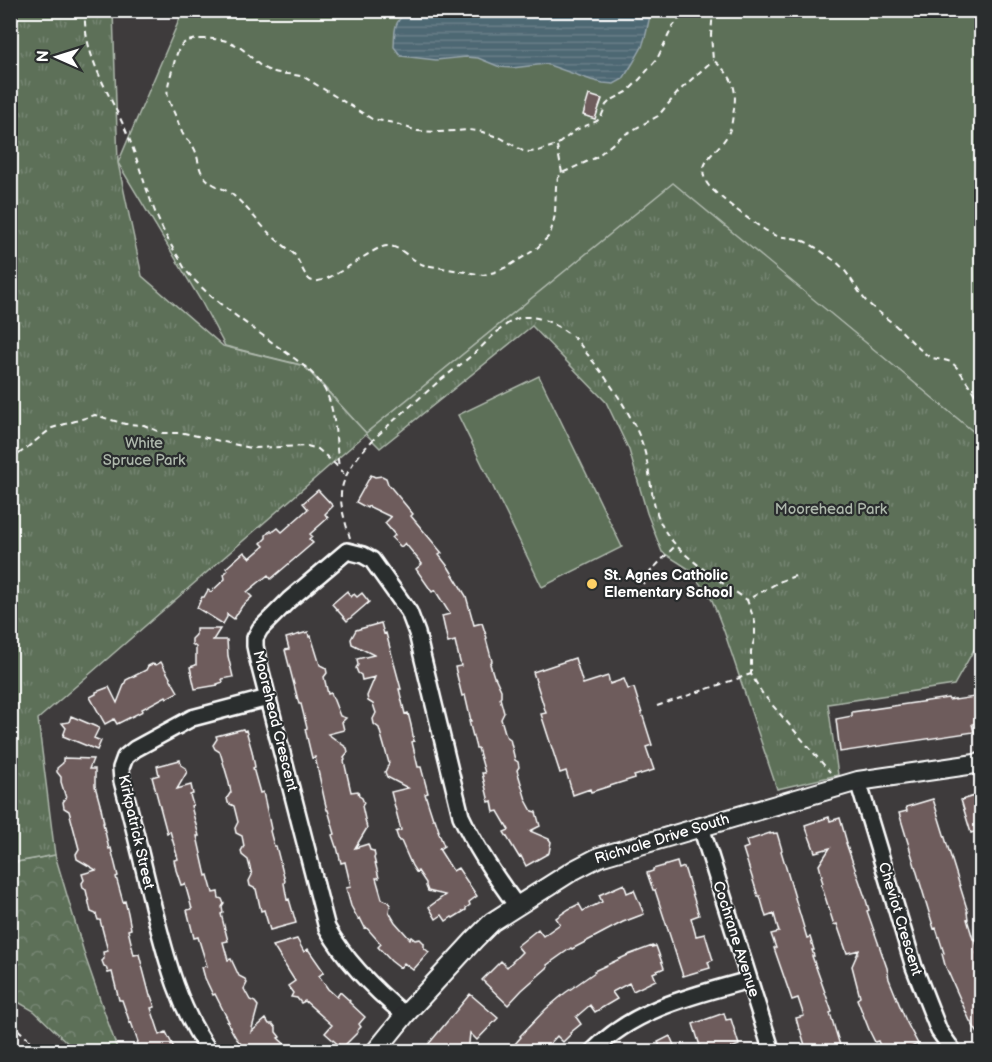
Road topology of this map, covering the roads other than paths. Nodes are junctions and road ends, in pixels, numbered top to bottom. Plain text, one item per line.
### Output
1 (268, 698) junction
2 (981, 764) edge
3 (850, 783) junction
4 (701, 827) junction
5 (517, 906) junction
6 (749, 980) junction
7 (405, 1015) junction
8 (210, 1052) edge
9 (375, 1052) edge
10 (592, 1052) edge
11 (772, 1052) edge
12 (954, 1052) edge

1 - 5 street, Moorehead Crescent
1 - 7 street, Moorehead Crescent
1 - 8 street, Kirkpatrick Street
2 - 3 street, Richvale Drive South
3 - 4 street, Richvale Drive South
3 - 12 street, Cheviot Crescent
4 - 5 street, Richvale Drive South
4 - 6 street, Cochrane Avenue
5 - 7 street, Richvale Drive South
6 - 10 street
6 - 11 street, Cochrane Avenue
7 - 9 street, Richvale Drive South

